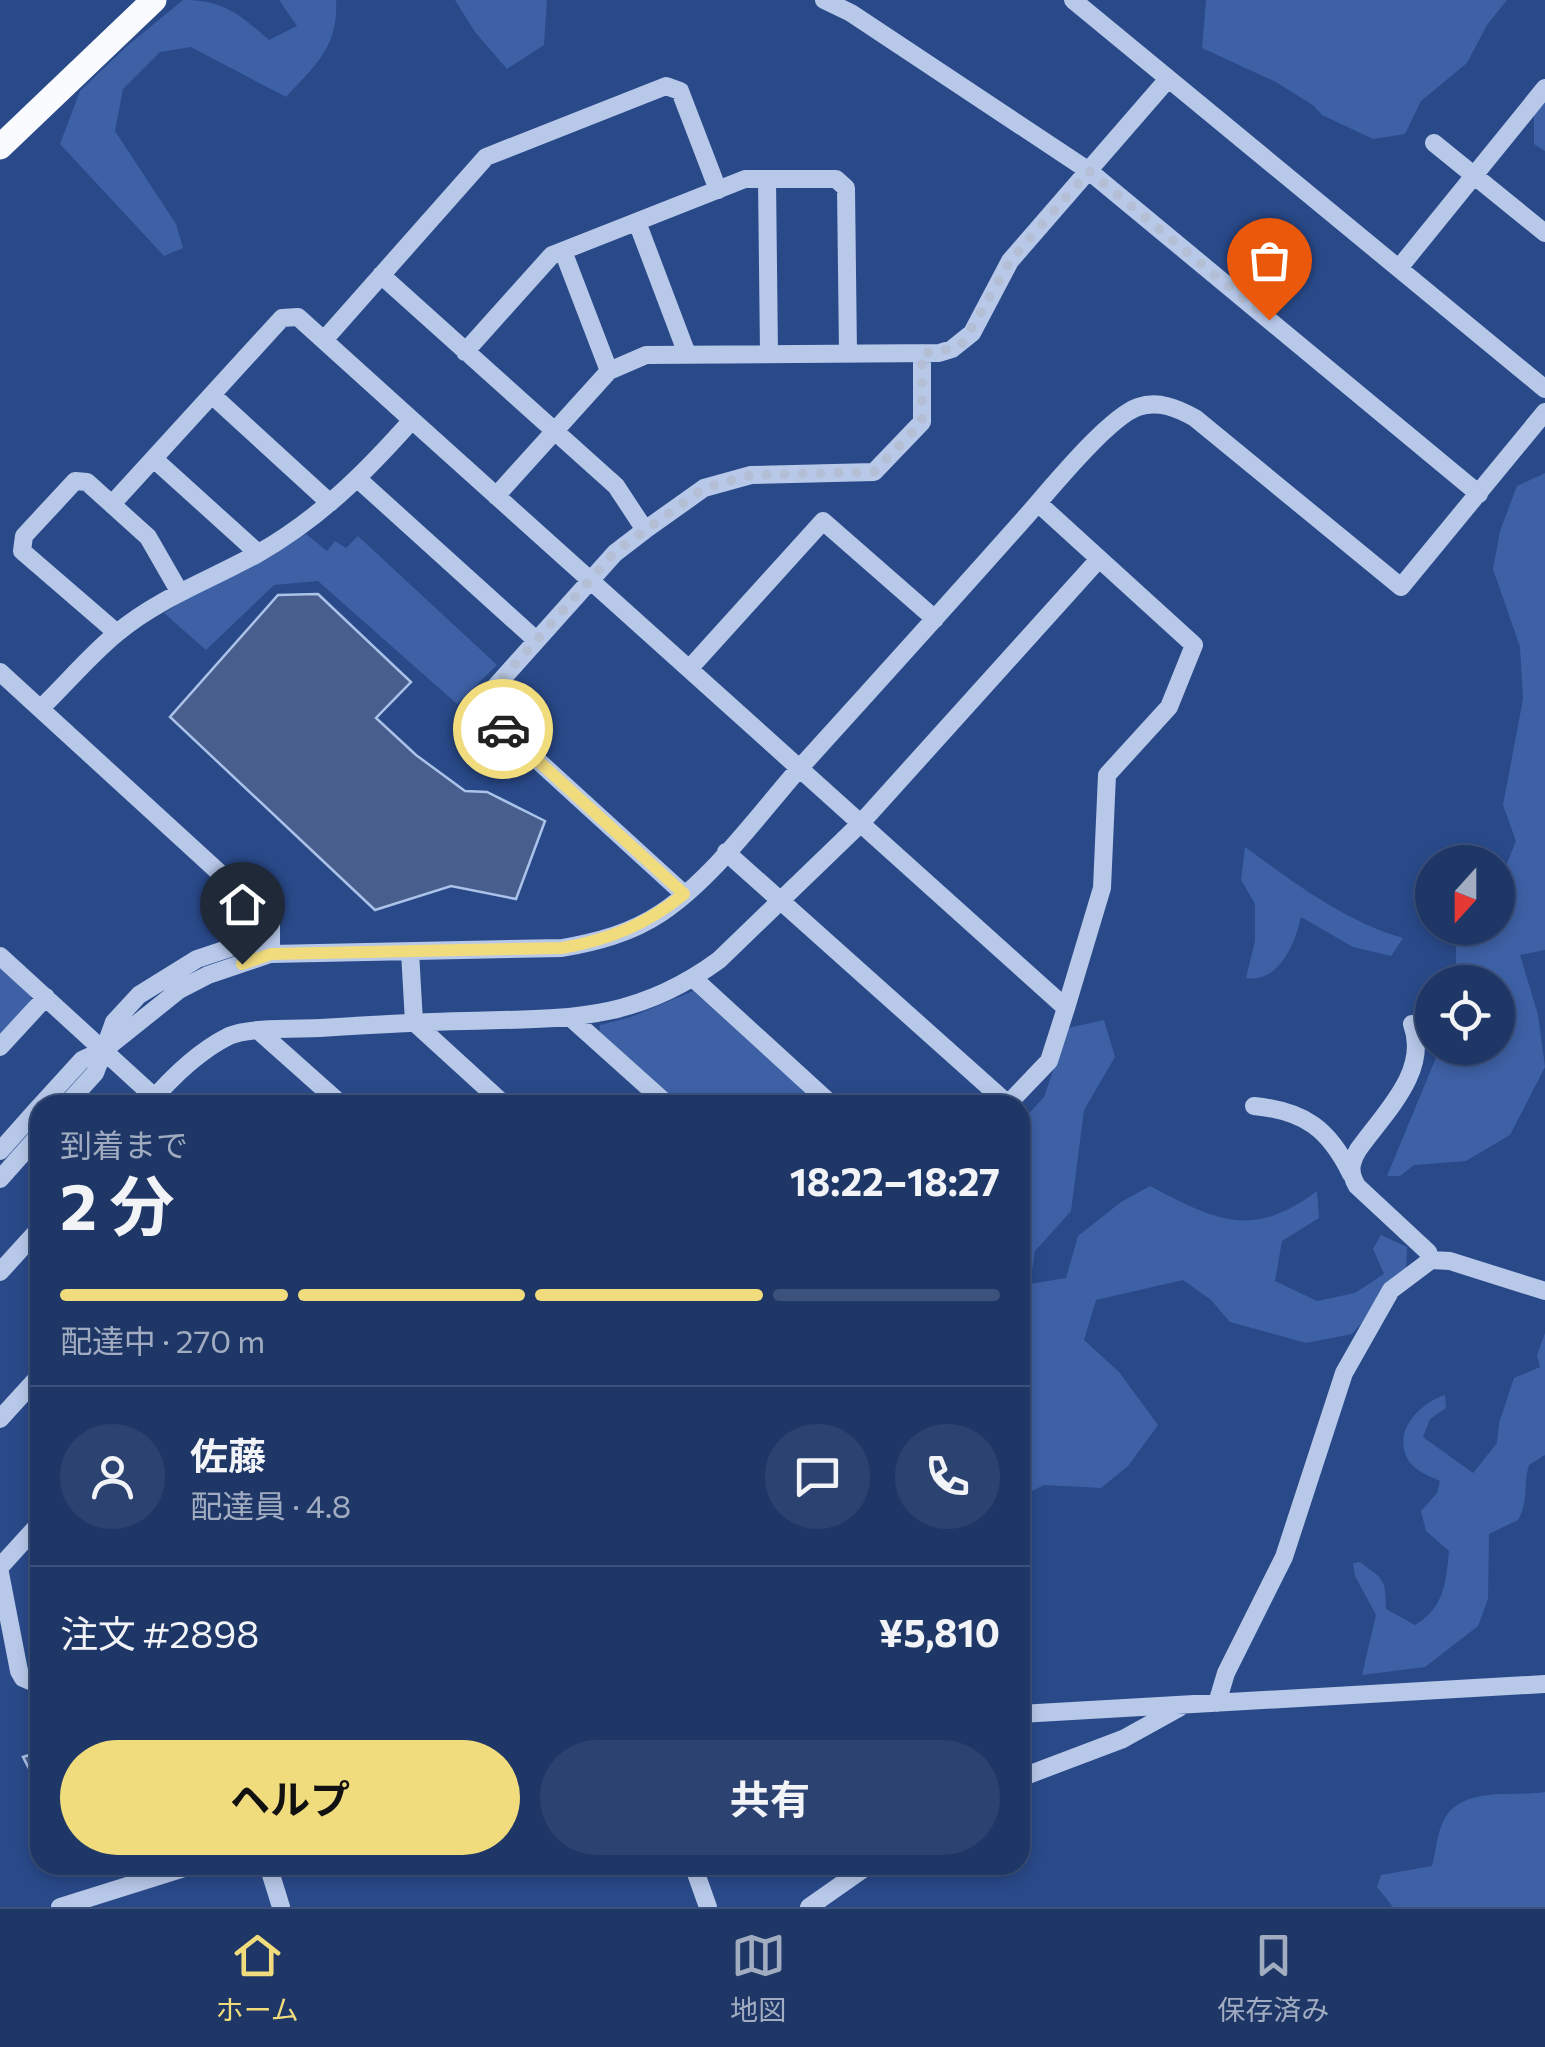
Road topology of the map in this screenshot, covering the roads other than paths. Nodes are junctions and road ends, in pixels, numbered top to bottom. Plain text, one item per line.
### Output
1 (154, 0) edge
2 (824, 0) edge
3 (1073, 0) edge
4 (1168, 78) junction
5 (1545, 88) edge
6 (1434, 143) dead end
7 (0, 148) edge
8 (1089, 171) junction
9 (1476, 177) junction
10 (768, 179) junction
11 (718, 190) junction
12 (637, 222) junction
13 (1545, 233) edge
14 (563, 251) junction
15 (1400, 268) junction
16 (381, 276) junction
17 (324, 340) junction
18 (466, 352) junction
19 (848, 353) junction
20 (922, 353) junction
21 (687, 354) junction
22 (770, 354) junction
23 (609, 371) junction
24 (1545, 389) edge
25 (212, 395) junction
26 (1545, 412) edge
27 (412, 420) junction
28 (554, 432) junction
29 (154, 459) junction
30 (359, 480) junction
31 (1479, 494) junction
32 (496, 496) junction
33 (1038, 502) junction
34 (330, 503) junction
35 (112, 504) junction
36 (646, 530) junction
37 (258, 554) junction
38 (1099, 558) junction
39 (590, 580) junction
40 (179, 592) junction
41 (935, 619) junction
42 (117, 633) junction
43 (536, 640) junction
44 (689, 669) junction
45 (0, 672) edge
46 (41, 708) junction
47 (799, 770) junction
48 (861, 823) junction
49 (726, 852) junction
50 (684, 894) junction
51 (781, 898) junction
52 (410, 952) junction
53 (271, 954) junction
54 (0, 956) edge
55 (693, 978) junction
56 (46, 997) junction
57 (1066, 1008) junction
58 (572, 1018) junction
59 (414, 1022) junction
60 (1412, 1024) dead end
61 (260, 1032) junction
62 (0, 1047) edge
63 (104, 1050) junction
64 (51, 1095) edge
65 (75, 1095) edge
66 (147, 1095) edge
67 (163, 1095) edge
68 (331, 1095) edge
69 (494, 1095) edge
70 (657, 1095) edge
71 (821, 1095) edge
72 (998, 1095) edge
73 (1016, 1095) edge
74 (1254, 1106) dead end
75 (30, 1118) edge
76 (30, 1145) edge
77 (0, 1151) edge
78 (1351, 1175) junction
79 (0, 1179) edge
80 (30, 1239) edge
81 (1431, 1260) junction
82 (0, 1272) edge
83 (1545, 1291) edge
84 (30, 1386) edge
85 (0, 1420) edge
86 (30, 1535) edge
87 (0, 1570) edge
88 (30, 1681) edge
89 (1545, 1684) edge
90 (1217, 1704) junction
91 (1184, 1705) junction
92 (1030, 1713) edge
93 (1030, 1774) edge
94 (162, 1875) edge
95 (271, 1875) edge
96 (697, 1875) edge
97 (855, 1875) edge
98 (60, 1907) edge
99 (281, 1907) edge
100 (708, 1907) edge
101 (809, 1907) edge

1 - 7 main road
2 - 8 street
3 - 4 street
4 - 8 street
4 - 15 street
5 - 9 street
6 - 9 street
8 - 20 street
8 - 31 street
9 - 13 street
9 - 15 street
10 - 11 street
10 - 19 street
10 - 22 street
11 - 12 street
11 - 16 street
12 - 14 street
12 - 21 street
14 - 18 street
14 - 23 street
15 - 24 street
16 - 17 street
16 - 18 street
17 - 25 street
17 - 27 street
18 - 28 street
19 - 20 street
19 - 22 street
20 - 36 street
21 - 22 street
21 - 23 street
23 - 28 street
25 - 29 street
25 - 34 street
26 - 31 street
27 - 30 street
27 - 32 street
28 - 32 street
28 - 36 street
29 - 35 street
29 - 37 street
30 - 34 street
30 - 43 street
31 - 33 street
32 - 39 street
33 - 38 street
33 - 41 street
34 - 37 street
35 - 40 street
35 - 42 street
36 - 39 street
37 - 40 street
38 - 48 street
38 - 57 street
39 - 43 street
39 - 44 street
40 - 42 street
41 - 44 street
41 - 47 street
42 - 46 street
43 - 50 street
44 - 47 street
45 - 46 street
46 - 53 street
47 - 48 street
47 - 49 street
48 - 51 street
48 - 57 street
49 - 50 street
49 - 51 street
50 - 52 street
51 - 55 street
51 - 72 street
52 - 53 street
52 - 59 street
53 - 63 street
54 - 56 street
55 - 58 street
55 - 71 street
56 - 62 street
56 - 63 street
57 - 73 street
58 - 59 street
58 - 70 street
59 - 61 street
59 - 69 street
60 - 78 street
61 - 67 street
61 - 68 street
63 - 64 street
63 - 65 street
63 - 66 street
74 - 78 street
75 - 77 street
76 - 79 street
78 - 81 street
80 - 82 street
81 - 83 street
81 - 90 street
84 - 85 street
86 - 87 street
87 - 88 street
89 - 90 street
90 - 91 street
91 - 92 street
91 - 93 street
94 - 98 street
95 - 99 street
96 - 100 street
97 - 101 street

